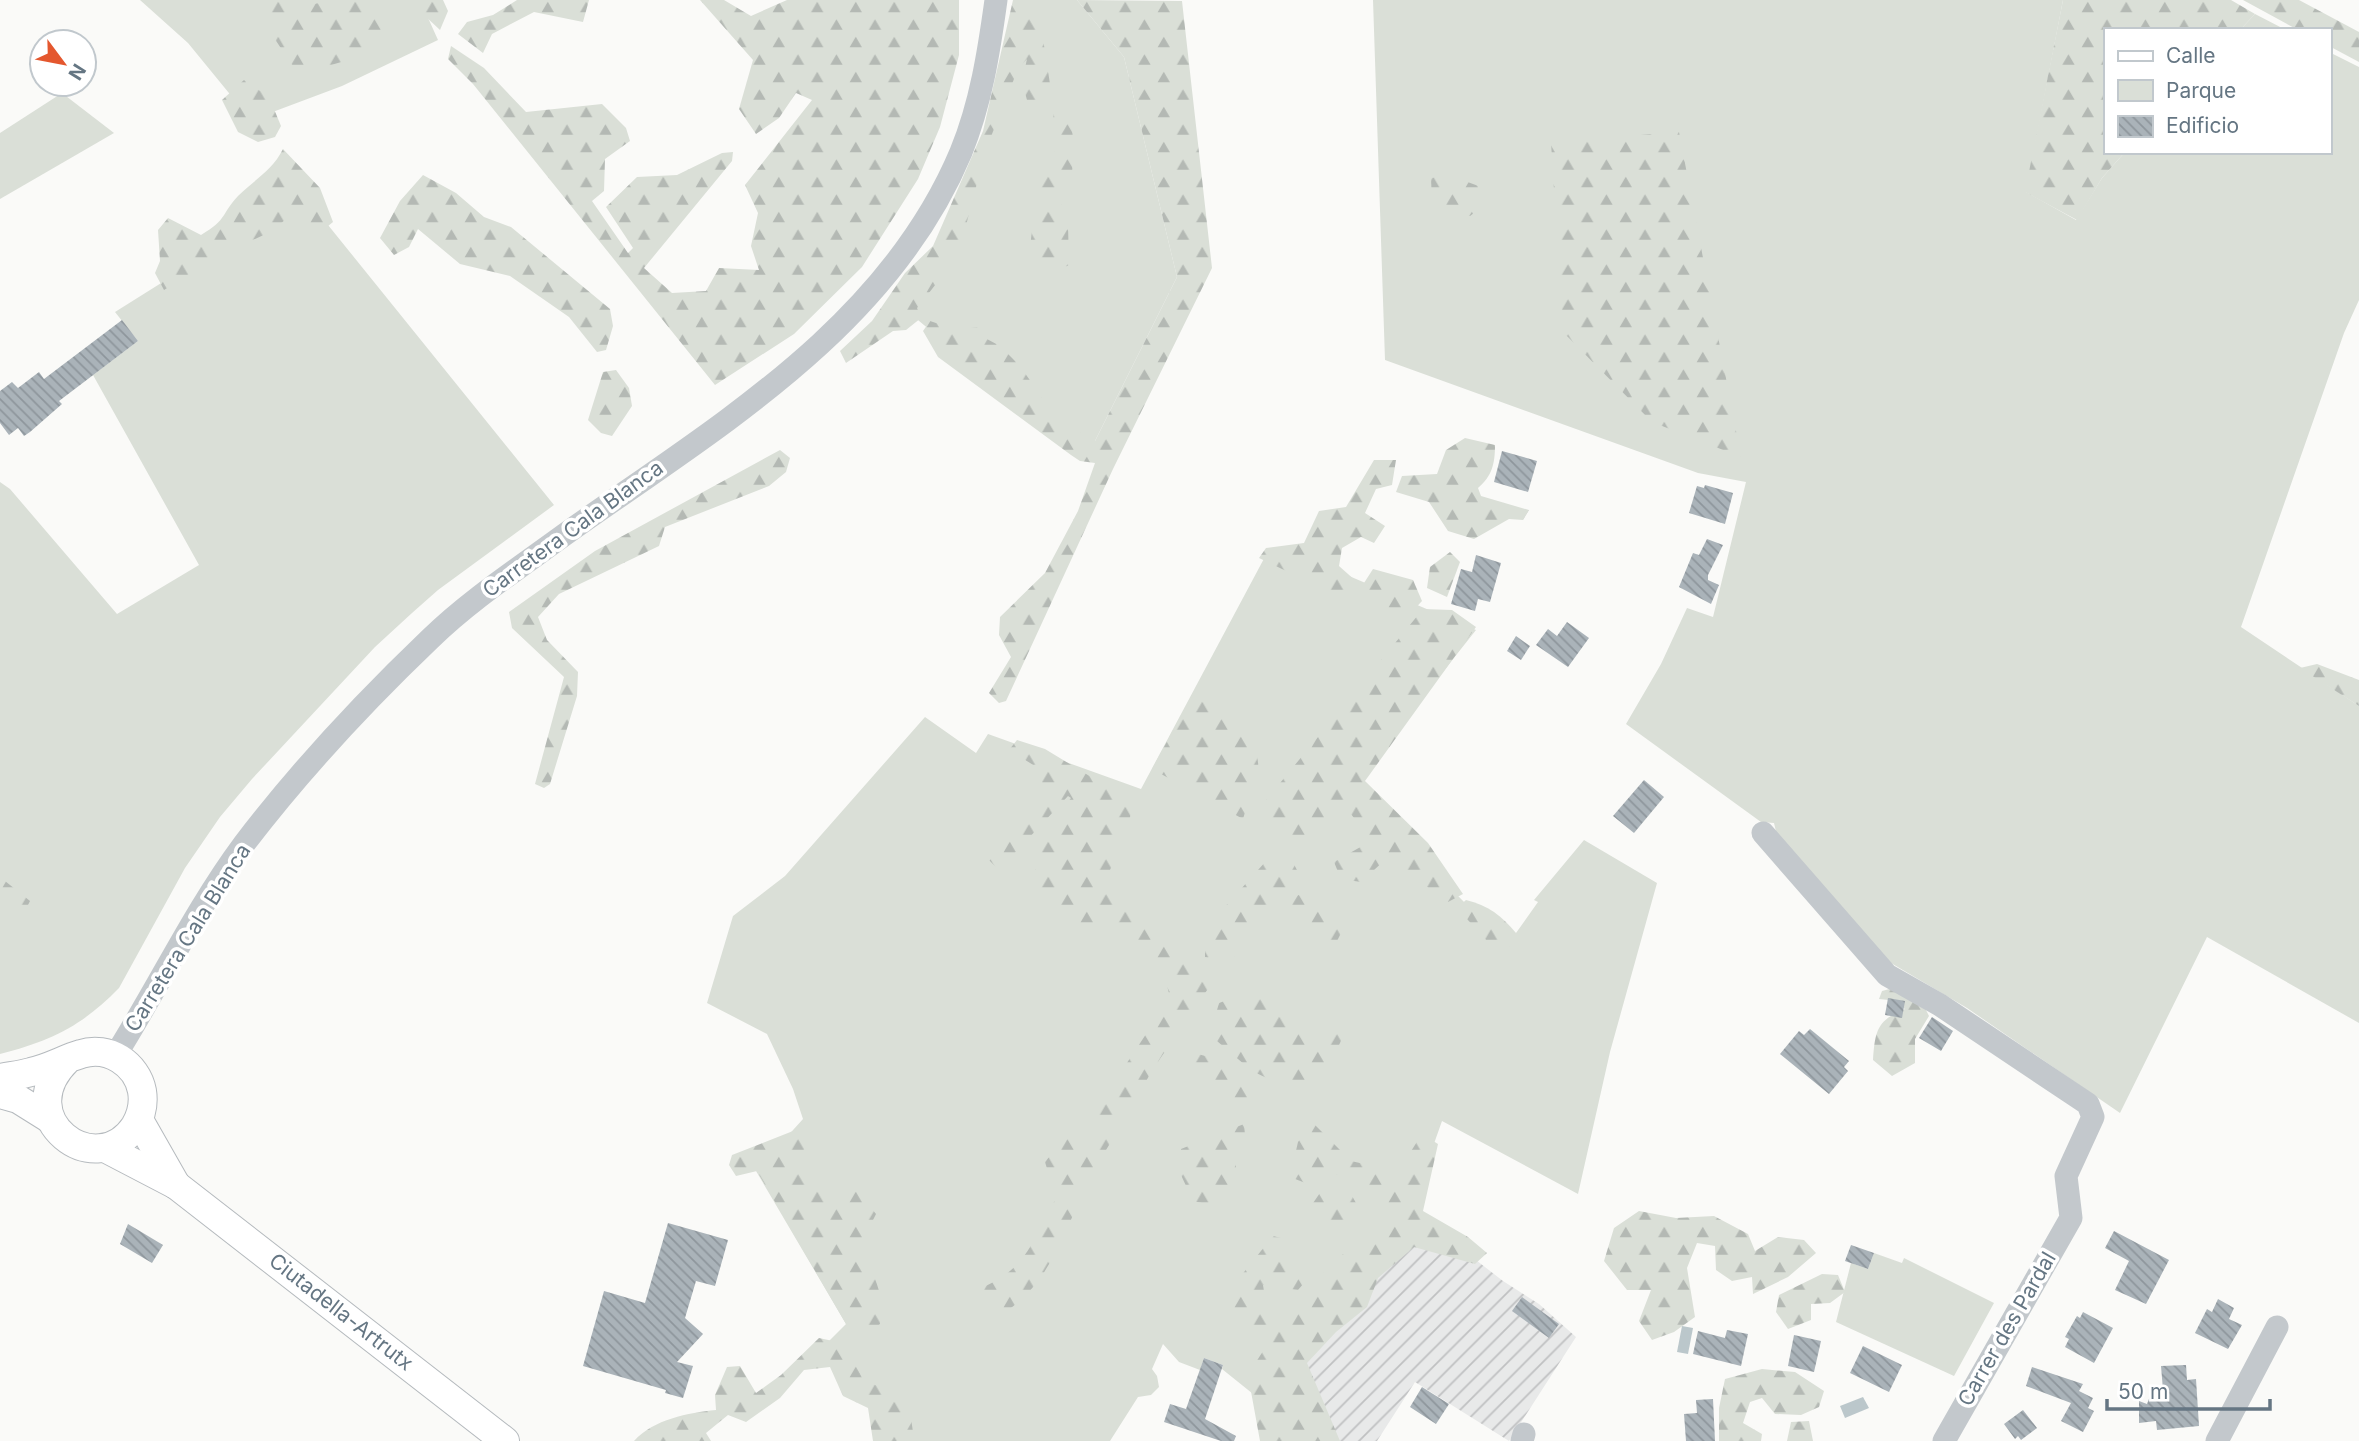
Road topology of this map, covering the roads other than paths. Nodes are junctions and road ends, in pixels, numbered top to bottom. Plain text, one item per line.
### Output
1 (996, 0) edge
2 (1763, 833) dead end
3 (115, 1056) junction
4 (67, 1060) junction
5 (0, 1078) edge
6 (0, 1094) edge
7 (50, 1119) junction
8 (139, 1120) junction
9 (105, 1147) junction
10 (176, 1185) junction
11 (2277, 1327) dead end
12 (503, 1440) edge
13 (1944, 1441) edge
14 (2217, 1441) edge

1 - 3 street, Carretera Cala Blanca
2 - 13 street, Carrer des Pardal
3 - 4 main road
3 - 8 main road
4 - 5 main road
4 - 7 main road
6 - 7 main road
7 - 9 main road
8 - 9 main road
8 - 10 main road
9 - 10 main road
10 - 12 main road, Ciutadella-Artrutx
11 - 14 street

